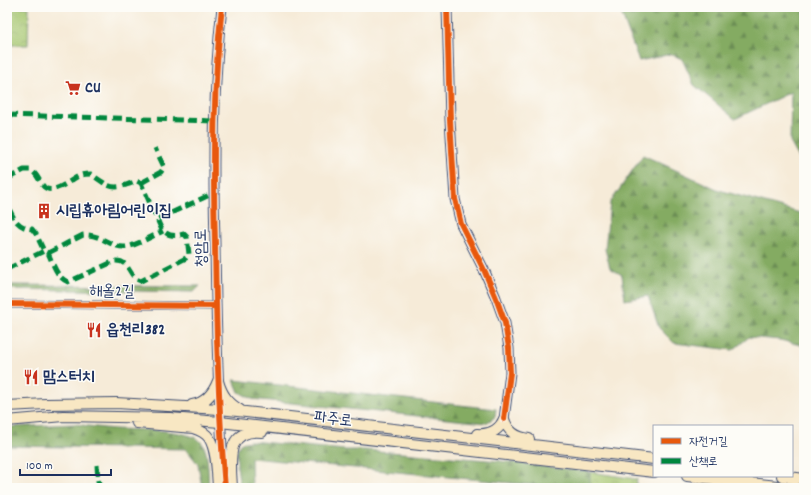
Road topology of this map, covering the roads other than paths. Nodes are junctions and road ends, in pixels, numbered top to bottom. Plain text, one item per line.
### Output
1 (222, 7) edge
2 (447, 7) edge
3 (7, 304) edge
4 (216, 306) junction
5 (218, 381) junction
6 (7, 406) edge
7 (183, 407) junction
8 (220, 409) junction
9 (251, 413) junction
10 (91, 417) junction
11 (504, 419) junction
12 (7, 421) edge
13 (220, 422) junction
14 (457, 436) junction
15 (347, 437) junction
16 (568, 448) junction
17 (653, 459) edge
18 (653, 472) edge
19 (696, 477) edge
20 (789, 477) edge
21 (804, 479) edge
22 (218, 488) edge
23 (225, 488) edge
24 (232, 488) edge
25 (796, 488) edge

1 - 4 street, 청암로
2 - 11 street
3 - 4 street, 해올2길
4 - 5 street, 청암로
5 - 7 main road
5 - 8 street, 청암로
5 - 9 main road
6 - 7 main road, 파주로
7 - 8 main road, 파주로
8 - 9 main road, 파주로
8 - 13 street, 청암로
9 - 14 main road, 파주로
10 - 12 main road, 파주로
10 - 13 main road, 파주로
10 - 22 main road
11 - 14 main road
11 - 16 main road
13 - 15 main road, 파주로
13 - 23 street, 청암로
14 - 16 main road, 파주로
15 - 18 main road, 파주로
15 - 24 main road
16 - 17 main road, 파주로
19 - 25 main road
20 - 21 main road

